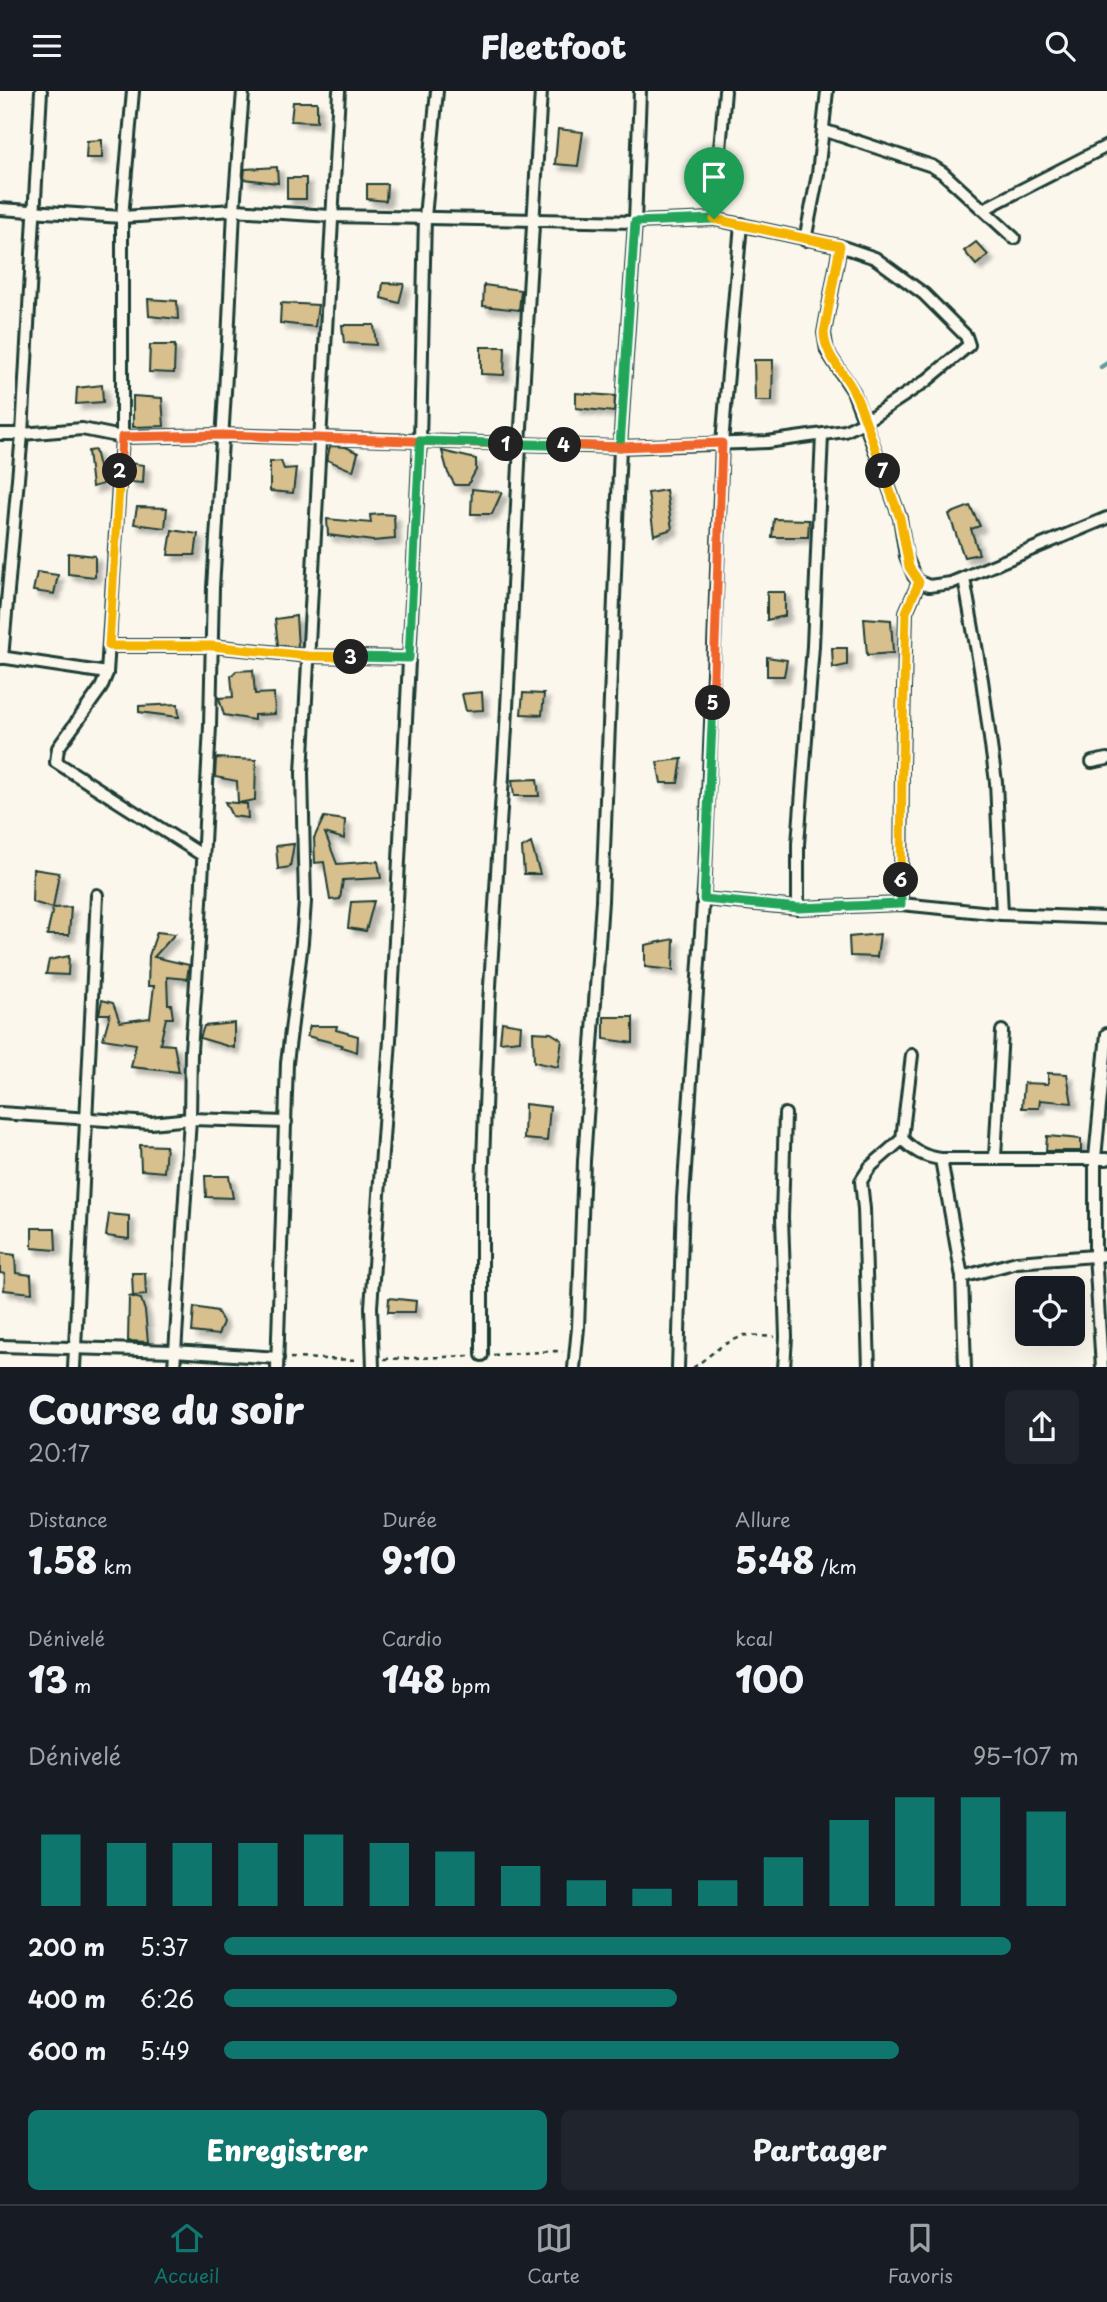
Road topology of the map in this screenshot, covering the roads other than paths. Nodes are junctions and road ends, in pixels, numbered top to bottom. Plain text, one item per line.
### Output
1 (41, 91) edge
2 (133, 91) edge
3 (243, 91) edge
4 (339, 91) edge
5 (437, 91) edge
6 (541, 91) edge
7 (640, 91) edge
8 (725, 91) edge
9 (827, 91) edge
10 (822, 130) junction
11 (1107, 146) edge
12 (0, 209) edge
13 (984, 209) junction
14 (35, 210) junction
15 (234, 210) junction
16 (331, 216) junction
17 (425, 217) junction
18 (122, 218) junction
19 (714, 219) junction
20 (532, 220) junction
21 (635, 222) junction
22 (741, 224) junction
23 (1014, 238) dead end
24 (805, 240) junction
25 (840, 246) junction
26 (864, 422) junction
27 (0, 434) edge
28 (22, 434) junction
29 (222, 435) junction
30 (822, 435) junction
31 (122, 437) junction
32 (320, 439) junction
33 (420, 441) junction
34 (722, 443) junction
35 (520, 444) junction
36 (620, 447) junction
37 (1107, 518) edge
38 (964, 578) junction
39 (919, 582) junction
40 (109, 646) junction
41 (212, 646) junction
42 (308, 656) junction
43 (1, 657) edge
44 (409, 658) junction
45 (107, 673) junction
46 (1107, 759) edge
47 (1093, 762) dead end
48 (202, 855) junction
49 (97, 895) dead end
50 (704, 899) junction
51 (901, 904) junction
52 (799, 908) junction
53 (1002, 914) junction
54 (1107, 918) edge
55 (1002, 1031) dead end
56 (1107, 1034) edge
57 (912, 1055) dead end
58 (0, 1113) edge
59 (785, 1114) dead end
60 (86, 1118) junction
61 (190, 1119) junction
62 (286, 1122) junction
63 (902, 1139) junction
64 (995, 1157) junction
65 (1101, 1158) edge
66 (941, 1159) junction
67 (1095, 1254) junction
68 (1107, 1255) edge
69 (962, 1277) junction
70 (0, 1346) edge
71 (75, 1347) junction
72 (174, 1351) junction
73 (482, 1355) road end
74 (278, 1363) edge
75 (372, 1364) edge
76 (74, 1367) edge
77 (174, 1367) edge
78 (574, 1367) edge
79 (678, 1367) edge
80 (784, 1367) edge
81 (869, 1367) edge
82 (965, 1367) edge
83 (1102, 1367) edge

1 - 14 street
2 - 18 street
3 - 15 street
4 - 16 street
5 - 17 street
6 - 20 street
7 - 21 street
8 - 19 street
9 - 10 street
10 - 13 street
10 - 24 street
11 - 13 street
12 - 14 street
13 - 23 street
14 - 18 street
14 - 28 street
15 - 16 street
15 - 18 street
15 - 29 street
16 - 17 street
16 - 32 street
17 - 20 street
17 - 33 street
18 - 31 street
19 - 21 street
19 - 22 street
20 - 21 street
20 - 35 street
21 - 36 street
22 - 24 street
22 - 34 street
24 - 25 street
25 - 26 street
25 - 26 street
26 - 30 street
26 - 39 street
27 - 28 street
28 - 31 street
28 - 43 street
29 - 31 street
29 - 32 street
29 - 41 street
30 - 34 street
30 - 52 street
31 - 40 street
32 - 33 street
32 - 42 street
33 - 35 street
33 - 44 street
34 - 36 street
34 - 50 street
35 - 36 street
35 - 73 street
36 - 78 street
37 - 38 street
38 - 39 street
38 - 53 street
39 - 51 street
40 - 41 street
40 - 45 street
41 - 42 street
41 - 48 street
42 - 44 street
42 - 62 street
43 - 45 street
44 - 75 street
45 - 48 street
46 - 47 street
48 - 61 street
49 - 60 street
50 - 52 street
50 - 79 street
51 - 52 street
51 - 53 street
53 - 54 street
55 - 64 street
56 - 65 street
57 - 63 street
58 - 60 street
59 - 80 street
60 - 61 street
60 - 71 street
61 - 62 street
61 - 72 street
62 - 74 street
63 - 66 street
63 - 81 street
64 - 65 street
64 - 66 street
65 - 67 street
66 - 69 street
67 - 68 street
67 - 69 street
67 - 83 street
69 - 82 street
70 - 71 street
71 - 72 street
71 - 76 street
72 - 74 street
72 - 77 street

